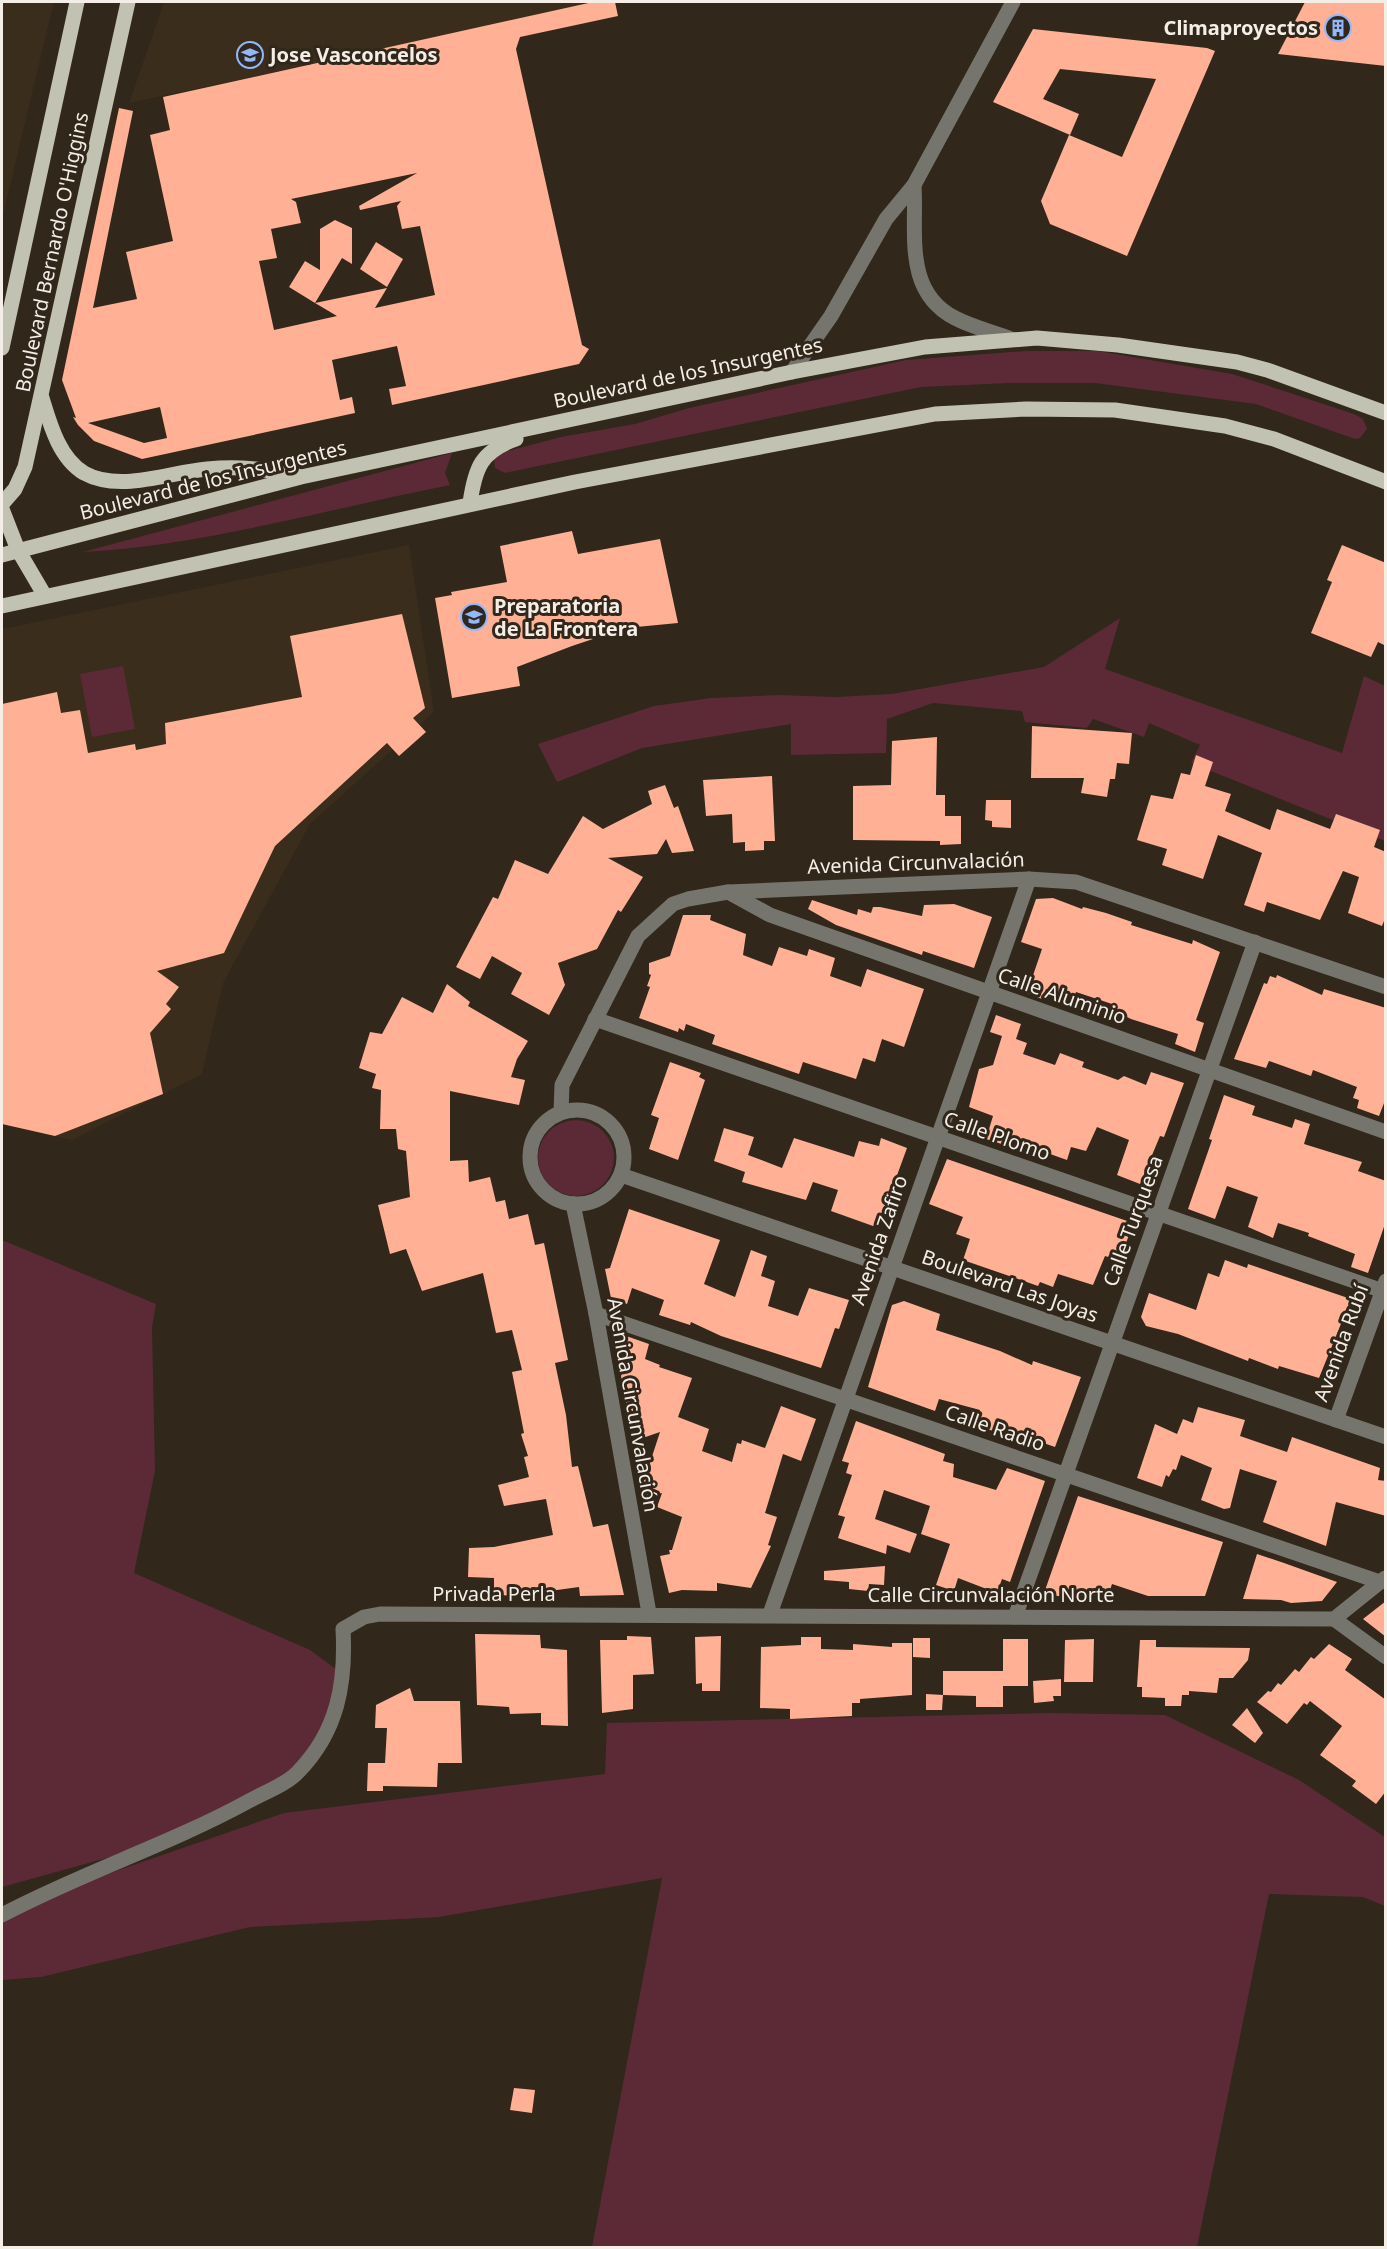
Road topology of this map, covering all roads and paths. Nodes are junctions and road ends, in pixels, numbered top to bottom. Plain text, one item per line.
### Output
1 (1013, 2) edge
2 (128, 3) edge
3 (75, 5) edge
4 (914, 185) junction
5 (1011, 339) junction
6 (2, 348) edge
7 (792, 372) junction
8 (42, 398) junction
9 (1386, 413) edge
10 (587, 416) junction
11 (301, 477) junction
12 (1386, 482) edge
13 (470, 503) junction
14 (2, 504) edge
15 (2, 509) edge
16 (18, 550) junction
17 (2, 555) edge
18 (45, 596) junction
19 (2, 606) edge
20 (1029, 879) junction
21 (728, 892) junction
22 (1255, 942) junction
23 (1386, 987) edge
24 (989, 992) junction
25 (595, 1019) junction
26 (1210, 1070) junction
27 (561, 1112) junction
28 (1386, 1132) edge
29 (938, 1137) junction
30 (621, 1175) junction
31 (573, 1204) junction
32 (1158, 1214) junction
33 (892, 1268) junction
34 (1384, 1288) edge
35 (596, 1314) junction
36 (1112, 1344) junction
37 (846, 1399) junction
38 (1336, 1420) junction
39 (1386, 1437) edge
40 (1065, 1474) junction
41 (1383, 1580) edge
42 (649, 1613) junction
43 (770, 1614) junction
44 (1015, 1617) junction
45 (1334, 1619) junction
46 (1386, 1657) edge
47 (2, 1915) edge

1 - 4 street
2 - 8 main road, Boulevard Bernardo O'Higgins
3 - 6 main road, Boulevard Bernardo O'Higgins
4 - 5 street
4 - 7 street
5 - 7 main road, Boulevard de los Insurgentes
5 - 9 main road, Boulevard de los Insurgentes
7 - 10 main road, Boulevard de los Insurgentes
8 - 11 main road
8 - 14 main road, Boulevard Bernardo O'Higgins
10 - 11 main road, Boulevard de los Insurgentes
10 - 13 main road
11 - 16 main road, Boulevard de los Insurgentes
12 - 13 main road
13 - 18 main road
15 - 16 main road
16 - 17 main road, Boulevard de los Insurgentes
16 - 18 main road
18 - 19 main road
20 - 21 street, Avenida Circunvalación
20 - 22 street, Avenida Circunvalación
20 - 24 street, Avenida Zafiro
21 - 24 street, Calle Aluminio
21 - 25 street, Avenida Circunvalación
22 - 23 street, Avenida Circunvalación
22 - 26 street, Calle Turquesa
24 - 26 street, Calle Aluminio
24 - 29 street, Avenida Zafiro
25 - 27 street, Avenida Circunvalación
25 - 29 street, Calle Plomo
26 - 28 street, Calle Aluminio
26 - 32 street, Calle Turquesa
27 - 30 street
27 - 31 street
29 - 32 street, Calle Plomo
29 - 33 street, Avenida Zafiro
30 - 31 street
30 - 33 street, Boulevard Las Joyas
31 - 35 street, Avenida Circunvalación
32 - 34 street, Calle Plomo
32 - 36 street, Calle Turquesa
33 - 36 street, Boulevard Las Joyas
33 - 37 street, Avenida Zafiro
34 - 38 street, Avenida Rubí
35 - 37 street, Calle Radio
35 - 42 street, Avenida Circunvalación
36 - 38 street, Boulevard Las Joyas
36 - 40 street, Calle Turquesa
37 - 40 street, Calle Radio
37 - 43 street, Avenida Zafiro
38 - 39 street, Boulevard Las Joyas
40 - 41 street, Calle Radio
40 - 44 street, Calle Turquesa
41 - 45 street
42 - 43 street, Calle Circunvalación Norte
42 - 47 street, Privada Perla
43 - 44 street, Calle Circunvalación Norte
44 - 45 street, Calle Circunvalación Norte
45 - 46 street

